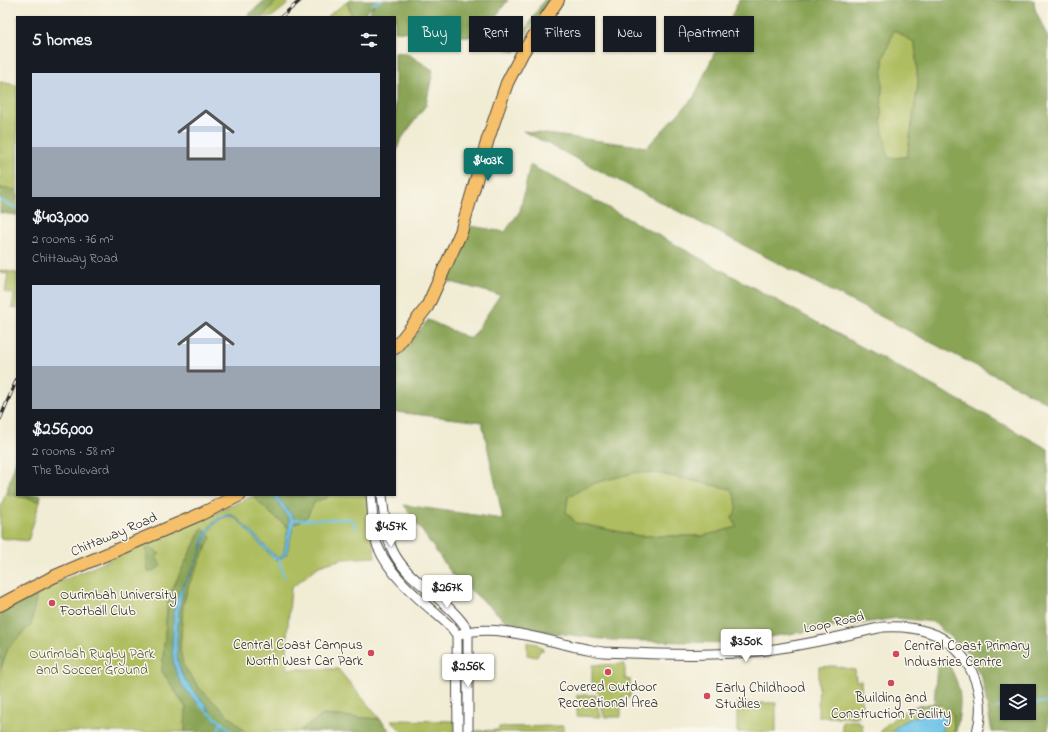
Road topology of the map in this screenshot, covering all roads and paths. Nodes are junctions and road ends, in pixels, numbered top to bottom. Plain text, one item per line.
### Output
1 (558, 0) edge
2 (396, 347) edge
3 (238, 496) edge
4 (371, 496) edge
5 (382, 496) edge
6 (0, 605) edge
7 (468, 631) junction
8 (457, 635) junction
9 (458, 732) edge
10 (468, 732) edge
11 (977, 732) edge

1 - 2 main road
3 - 6 main road, Chittaway Road
4 - 8 street
5 - 7 street
7 - 8 street, Loop Road
7 - 10 street
7 - 11 street, Loop Road
8 - 9 street

